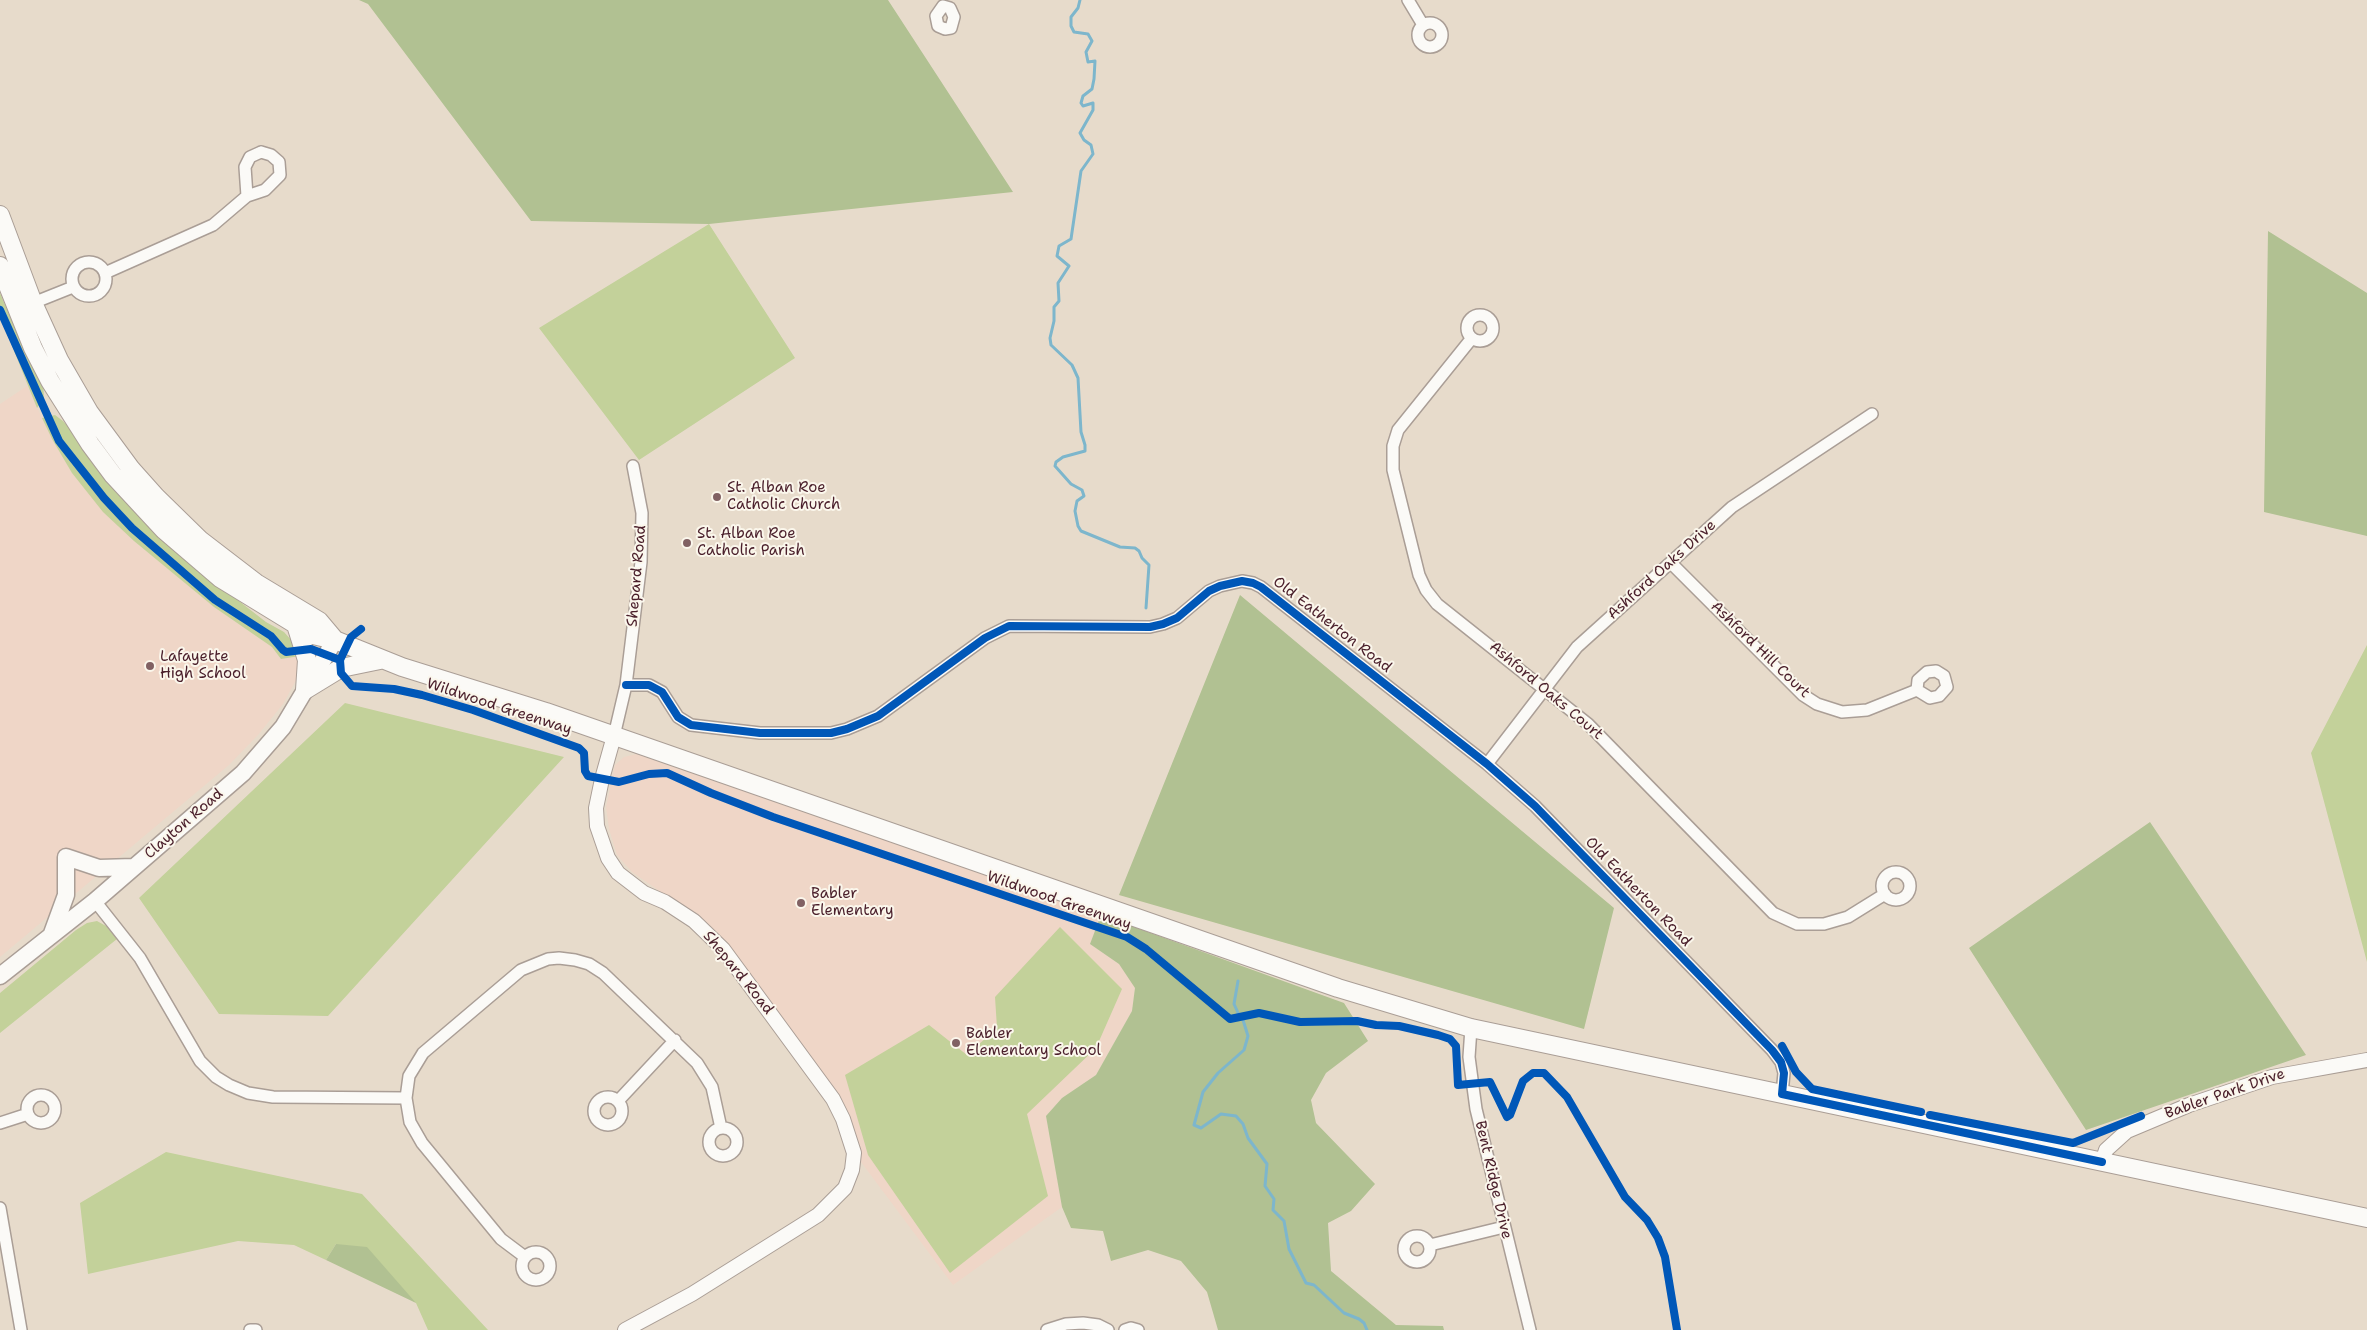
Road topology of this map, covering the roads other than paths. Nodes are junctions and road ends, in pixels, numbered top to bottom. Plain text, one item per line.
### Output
1 (1408, 0) edge
2 (1423, 25) dead end
3 (247, 196) dead end
4 (0, 215) edge
5 (0, 266) edge
6 (105, 273) junction
7 (8, 286) junction
8 (73, 287) junction
9 (33, 303) junction
10 (1472, 338) dead end
11 (1872, 414) dead end
12 (633, 466) dead end
13 (1671, 563) junction
14 (296, 626) junction
15 (335, 640) junction
16 (380, 660) junction
17 (626, 685) junction
18 (1544, 687) junction
19 (305, 690) junction
20 (1917, 690) dead end
21 (614, 736) junction
22 (1487, 764) junction
23 (134, 867) junction
24 (1885, 894) dead end
25 (95, 901) junction
26 (51, 936) junction
27 (0, 976) edge
28 (1471, 1028) junction
29 (675, 1040) junction
30 (2367, 1060) edge
31 (1782, 1094) junction
32 (406, 1098) junction
33 (618, 1101) dead end
34 (28, 1114) dead end
35 (0, 1123) edge
36 (721, 1128) dead end
37 (2102, 1162) junction
38 (0, 1208) edge
39 (2367, 1218) edge
40 (1, 1220) edge
41 (1504, 1227) junction
42 (1430, 1245) dead end
43 (525, 1258) dead end
44 (21, 1330) edge
45 (250, 1330) edge
46 (256, 1330) edge
47 (624, 1330) edge
48 (1046, 1330) edge
49 (1108, 1330) edge
50 (1125, 1330) edge
51 (1138, 1330) edge
52 (1530, 1330) edge

1 - 2 street
3 - 6 street
4 - 9 main road
5 - 7 main road
6 - 8 street
6 - 8 street
7 - 9 main road
7 - 14 main road
8 - 9 street
9 - 15 main road
10 - 18 street, Ashford Oaks Court
11 - 13 street, Ashford Oaks Drive
12 - 17 street, Shepard Road
13 - 18 street, Ashford Oaks Drive
13 - 20 street, Ashford Hill Court
14 - 15 main road
14 - 19 main road
15 - 16 main road
15 - 19 main road, Clayton Road
16 - 19 main road
16 - 21 main road
17 - 21 street, Shepard Road
17 - 22 street, Old Eatherton Road
18 - 22 street, Ashford Oaks Drive
18 - 24 street, Ashford Oaks Court
19 - 23 main road, Clayton Road
21 - 28 main road
21 - 47 street, Shepard Road
22 - 31 street, Old Eatherton Road
23 - 25 main road, Clayton Road
23 - 26 main road
25 - 26 main road, Clayton Road
25 - 32 street
26 - 27 main road, Clayton Road
28 - 31 main road
28 - 41 street, Bent Ridge Drive
29 - 32 street
29 - 33 street
29 - 36 street
30 - 37 street, Babler Park Drive
31 - 37 main road
32 - 43 street
34 - 35 street
37 - 39 main road
38 - 40 street
40 - 44 street
41 - 42 street
41 - 52 street, Bent Ridge Drive
45 - 46 street
48 - 49 street
50 - 51 street

